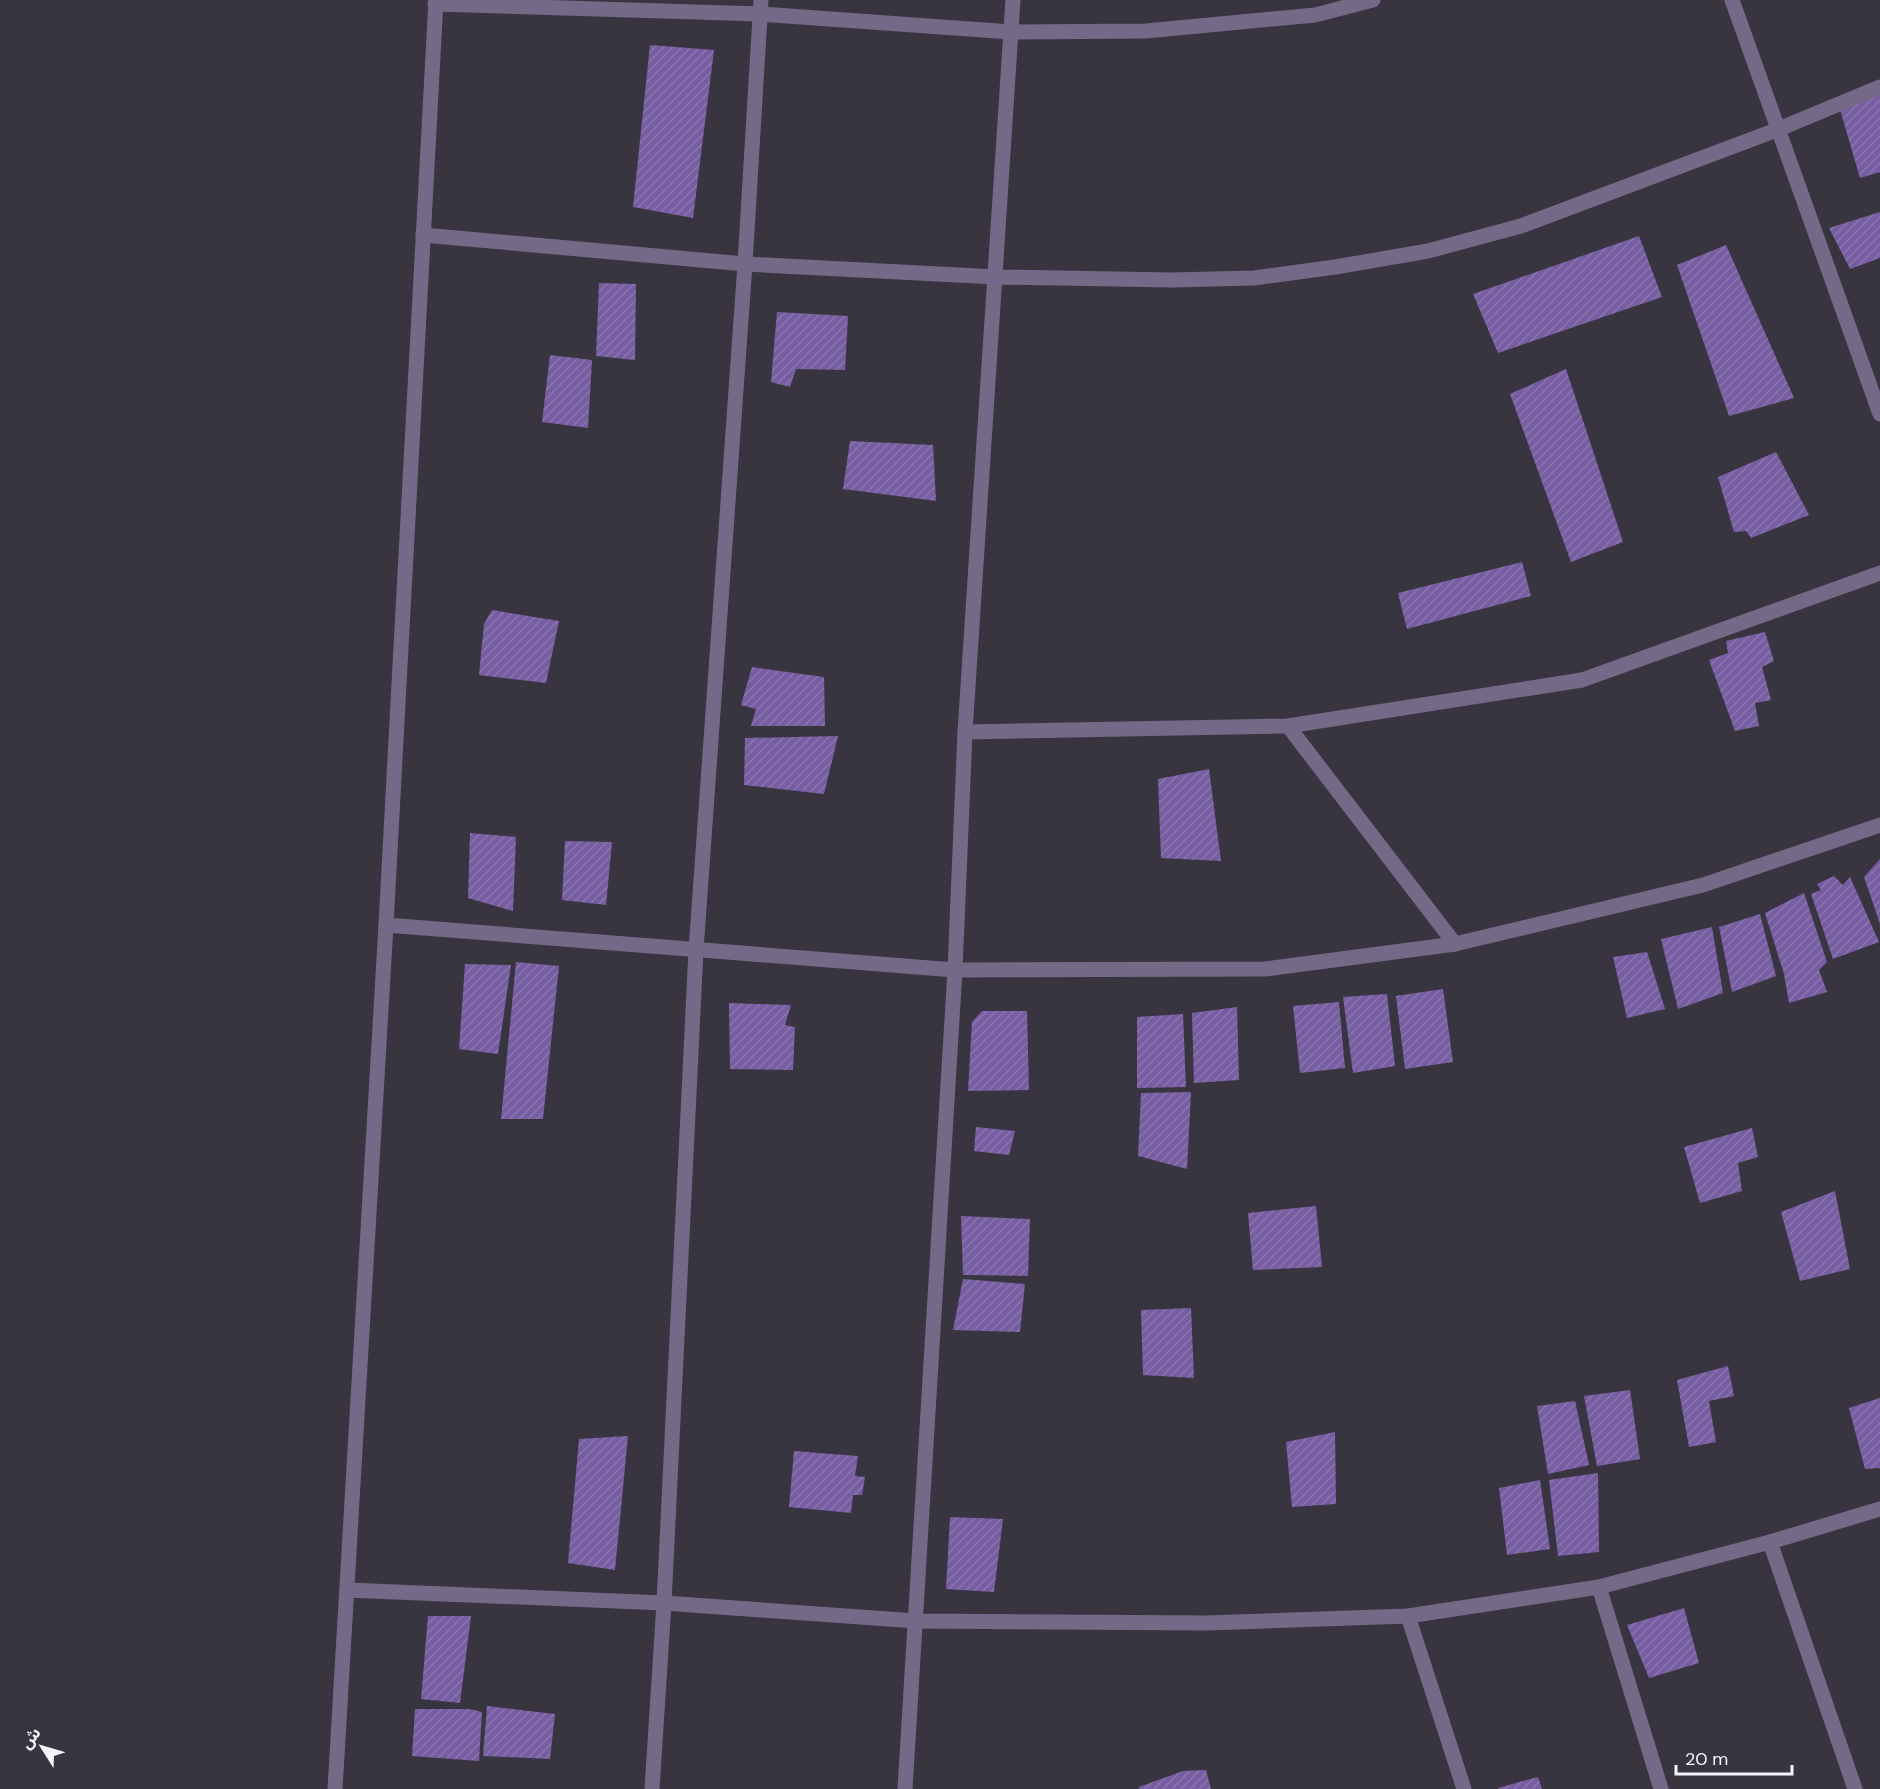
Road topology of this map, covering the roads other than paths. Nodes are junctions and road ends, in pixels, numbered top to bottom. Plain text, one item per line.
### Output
1 (1013, 0) edge
2 (1374, 0) edge
3 (1732, 0) edge
4 (435, 2) edge
5 (761, 7) edge
6 (1011, 32) junction
7 (1880, 87) edge
8 (1779, 129) junction
9 (423, 235) junction
10 (745, 264) junction
11 (996, 277) junction
12 (1880, 414) edge
13 (1880, 573) edge
14 (1288, 726) junction
15 (965, 732) junction
16 (1880, 825) edge
17 (386, 925) junction
18 (1455, 944) junction
19 (696, 950) junction
20 (955, 970) junction
21 (1880, 1509) edge
22 (1770, 1542) junction
23 (1599, 1587) junction
24 (346, 1590) junction
25 (664, 1603) junction
26 (1408, 1616) junction
27 (916, 1621) junction
28 (335, 1789) edge
29 (652, 1789) edge
30 (905, 1789) edge
31 (1464, 1789) edge
32 (1661, 1789) edge
33 (1855, 1789) edge

1 - 6 street
2 - 6 street
3 - 8 street
4 - 5 street
4 - 9 street
5 - 6 street
5 - 10 street
6 - 11 street
7 - 8 street
8 - 11 street
8 - 12 street
9 - 10 street
9 - 17 street
10 - 11 street
10 - 19 street
11 - 15 street
13 - 14 street
14 - 15 street
14 - 18 street
15 - 20 street
16 - 18 street
17 - 19 street
17 - 24 street
18 - 20 street
19 - 20 street
19 - 25 street
20 - 27 street
21 - 22 street
22 - 23 street
22 - 33 street
23 - 26 street
23 - 32 street
24 - 25 street
24 - 28 street
25 - 27 street
25 - 29 street
26 - 27 street
26 - 31 street
27 - 30 street

